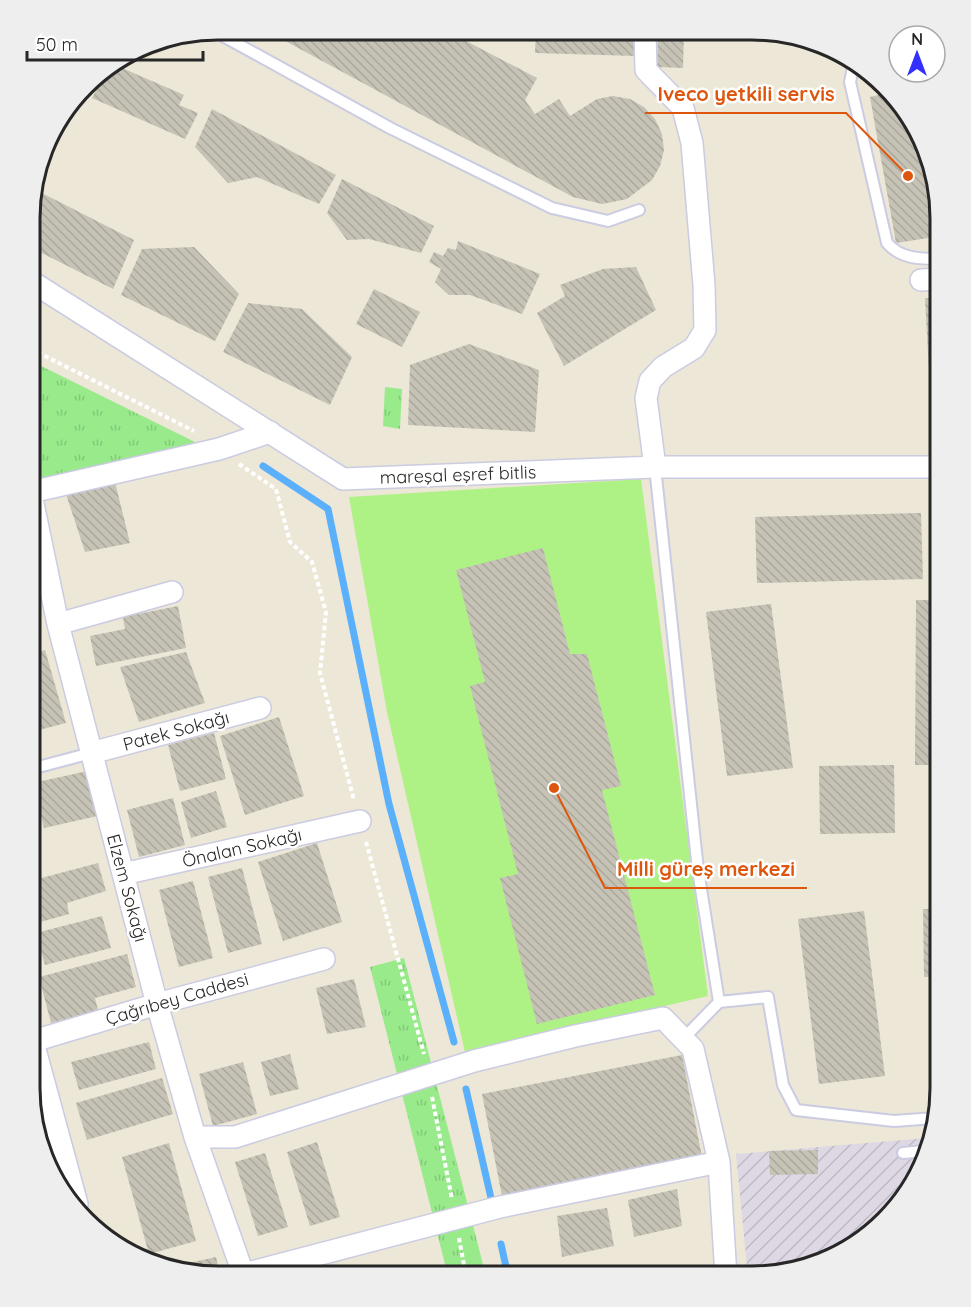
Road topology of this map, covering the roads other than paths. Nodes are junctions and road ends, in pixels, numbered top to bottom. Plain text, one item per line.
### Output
1 (230, 40) edge
2 (645, 40) edge
3 (852, 71) edge
4 (639, 210) dead end
5 (930, 259) edge
6 (41, 288) edge
7 (270, 432) junction
8 (655, 467) junction
9 (930, 467) edge
10 (41, 491) edge
11 (41, 542) edge
12 (172, 592) dead end
13 (58, 624) junction
14 (260, 708) dead end
15 (91, 753) junction
16 (41, 766) edge
17 (360, 821) road end
18 (123, 874) junction
19 (324, 958) dead end
20 (719, 1002) junction
21 (157, 1004) junction
22 (41, 1035) edge
23 (683, 1039) junction
24 (41, 1074) edge
25 (928, 1118) edge
26 (195, 1137) junction
27 (919, 1152) edge
28 (903, 1153) dead end
29 (719, 1162) junction
30 (74, 1192) edge
31 (241, 1267) edge
32 (274, 1267) edge
33 (725, 1267) edge

1 - 4 lane
2 - 8 street
3 - 5 lane
6 - 7 street, mareşal eşref bitlis
7 - 8 street, mareşal eşref bitlis
7 - 10 street
8 - 9 street, mareşal eşref bitlis
8 - 20 lane
11 - 13 street, Elzem Sokağı
12 - 13 street
13 - 15 street, Elzem Sokağı
14 - 15 street, Patek Sokağı
15 - 16 lane
15 - 18 street, Elzem Sokağı
17 - 18 street, Önalan Sokağı
18 - 21 street, Elzem Sokağı
19 - 21 street, Çağrıbey Caddesi
20 - 23 lane
20 - 25 lane
21 - 22 street, Çağrıbey Caddesi
21 - 26 street, Elzem Sokağı
23 - 26 street
23 - 29 street
24 - 30 street
26 - 31 street, Elzem Sokağı
27 - 28 lane
29 - 32 street
29 - 33 street

